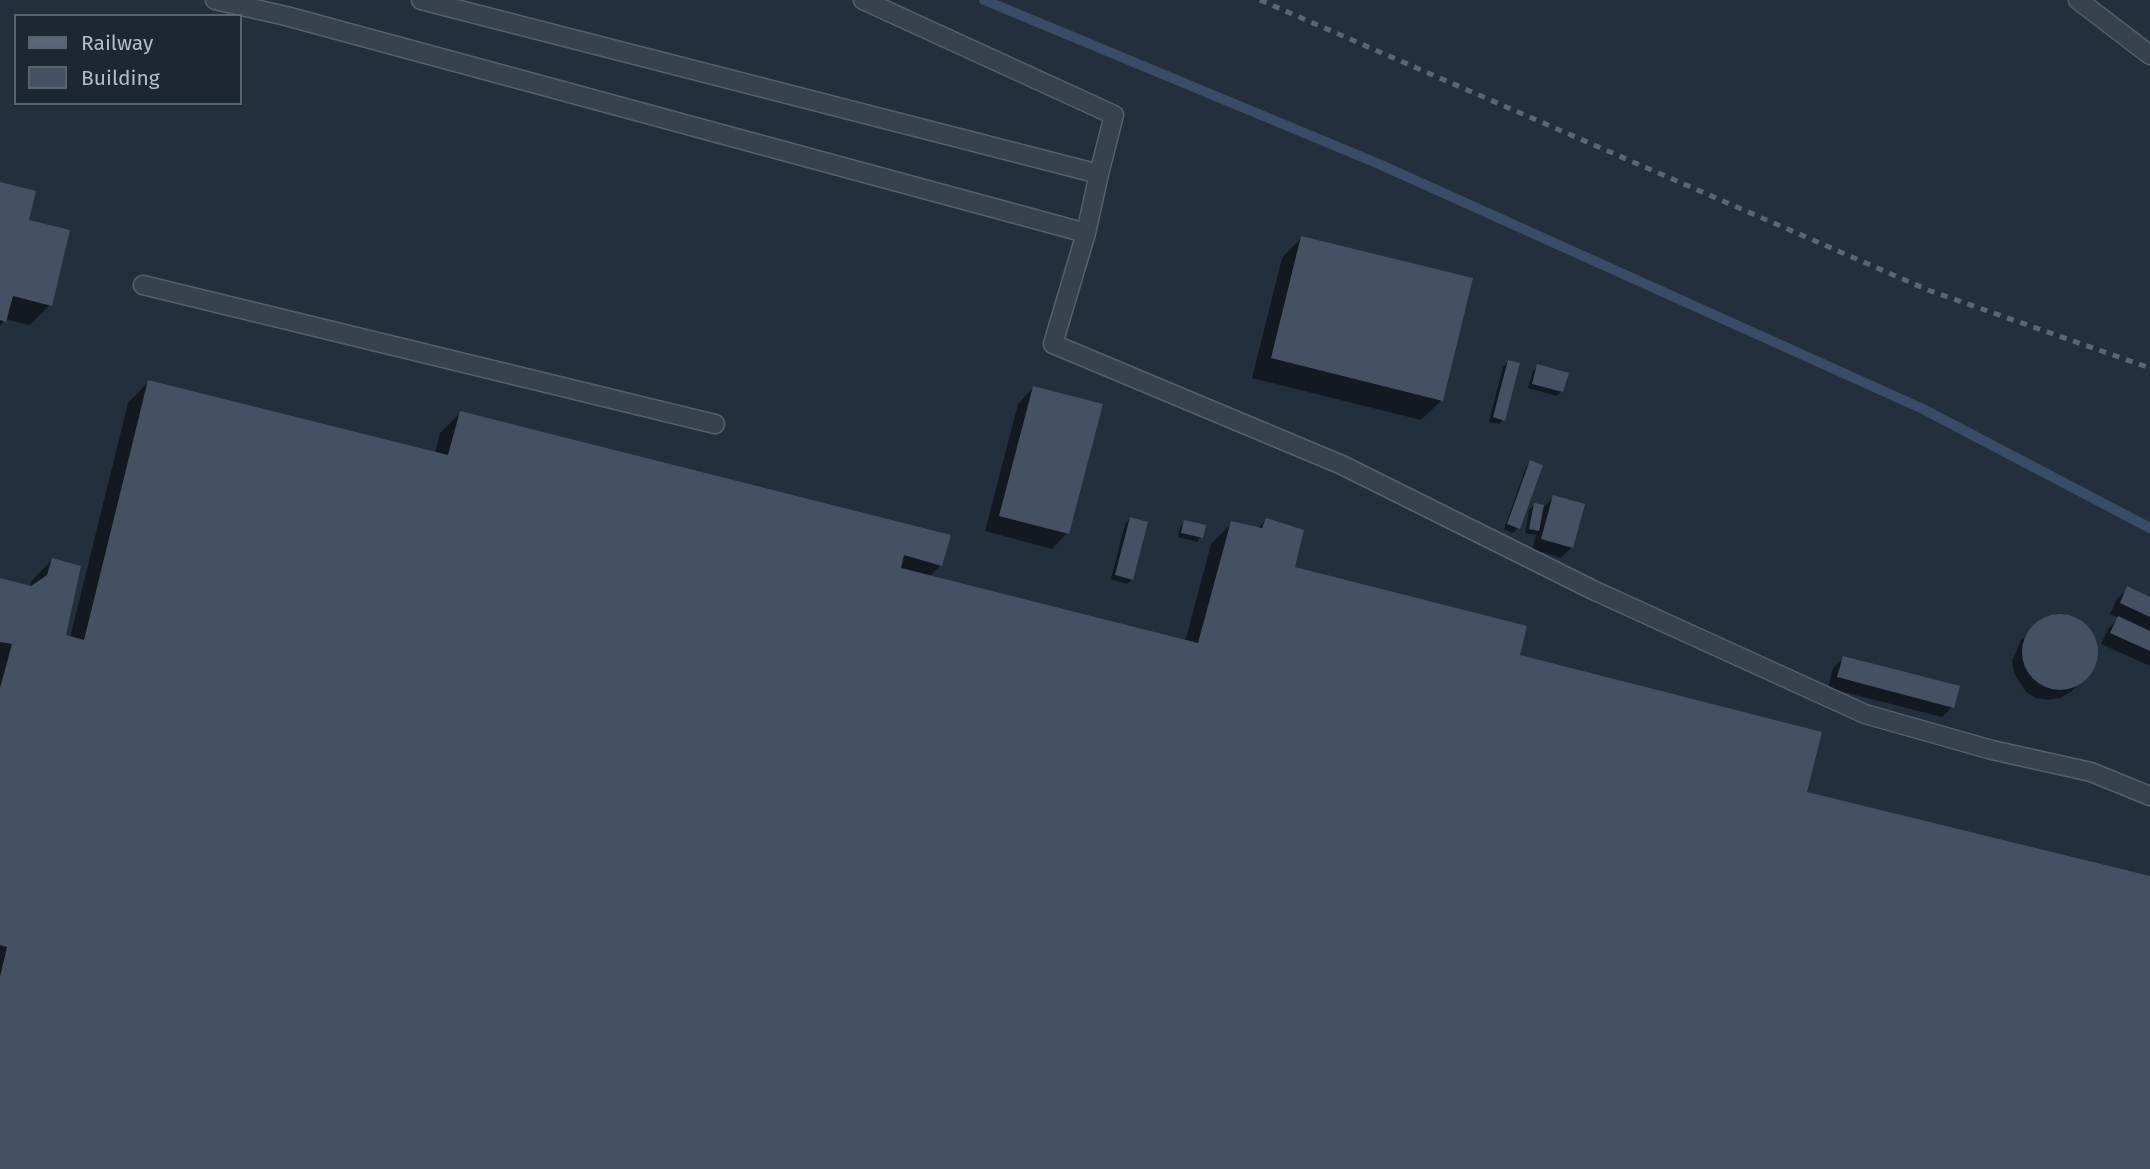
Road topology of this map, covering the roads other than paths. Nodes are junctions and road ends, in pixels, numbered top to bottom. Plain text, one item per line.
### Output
1 (215, 0) edge
2 (421, 0) edge
3 (863, 0) edge
4 (2078, 0) edge
5 (2150, 55) edge
6 (1099, 174) junction
7 (1086, 233) junction
8 (143, 285) dead end
9 (715, 424) dead end
10 (2150, 796) edge

1 - 7 lane
2 - 6 lane
3 - 6 lane
4 - 5 lane
6 - 7 lane
7 - 10 lane
8 - 9 lane

